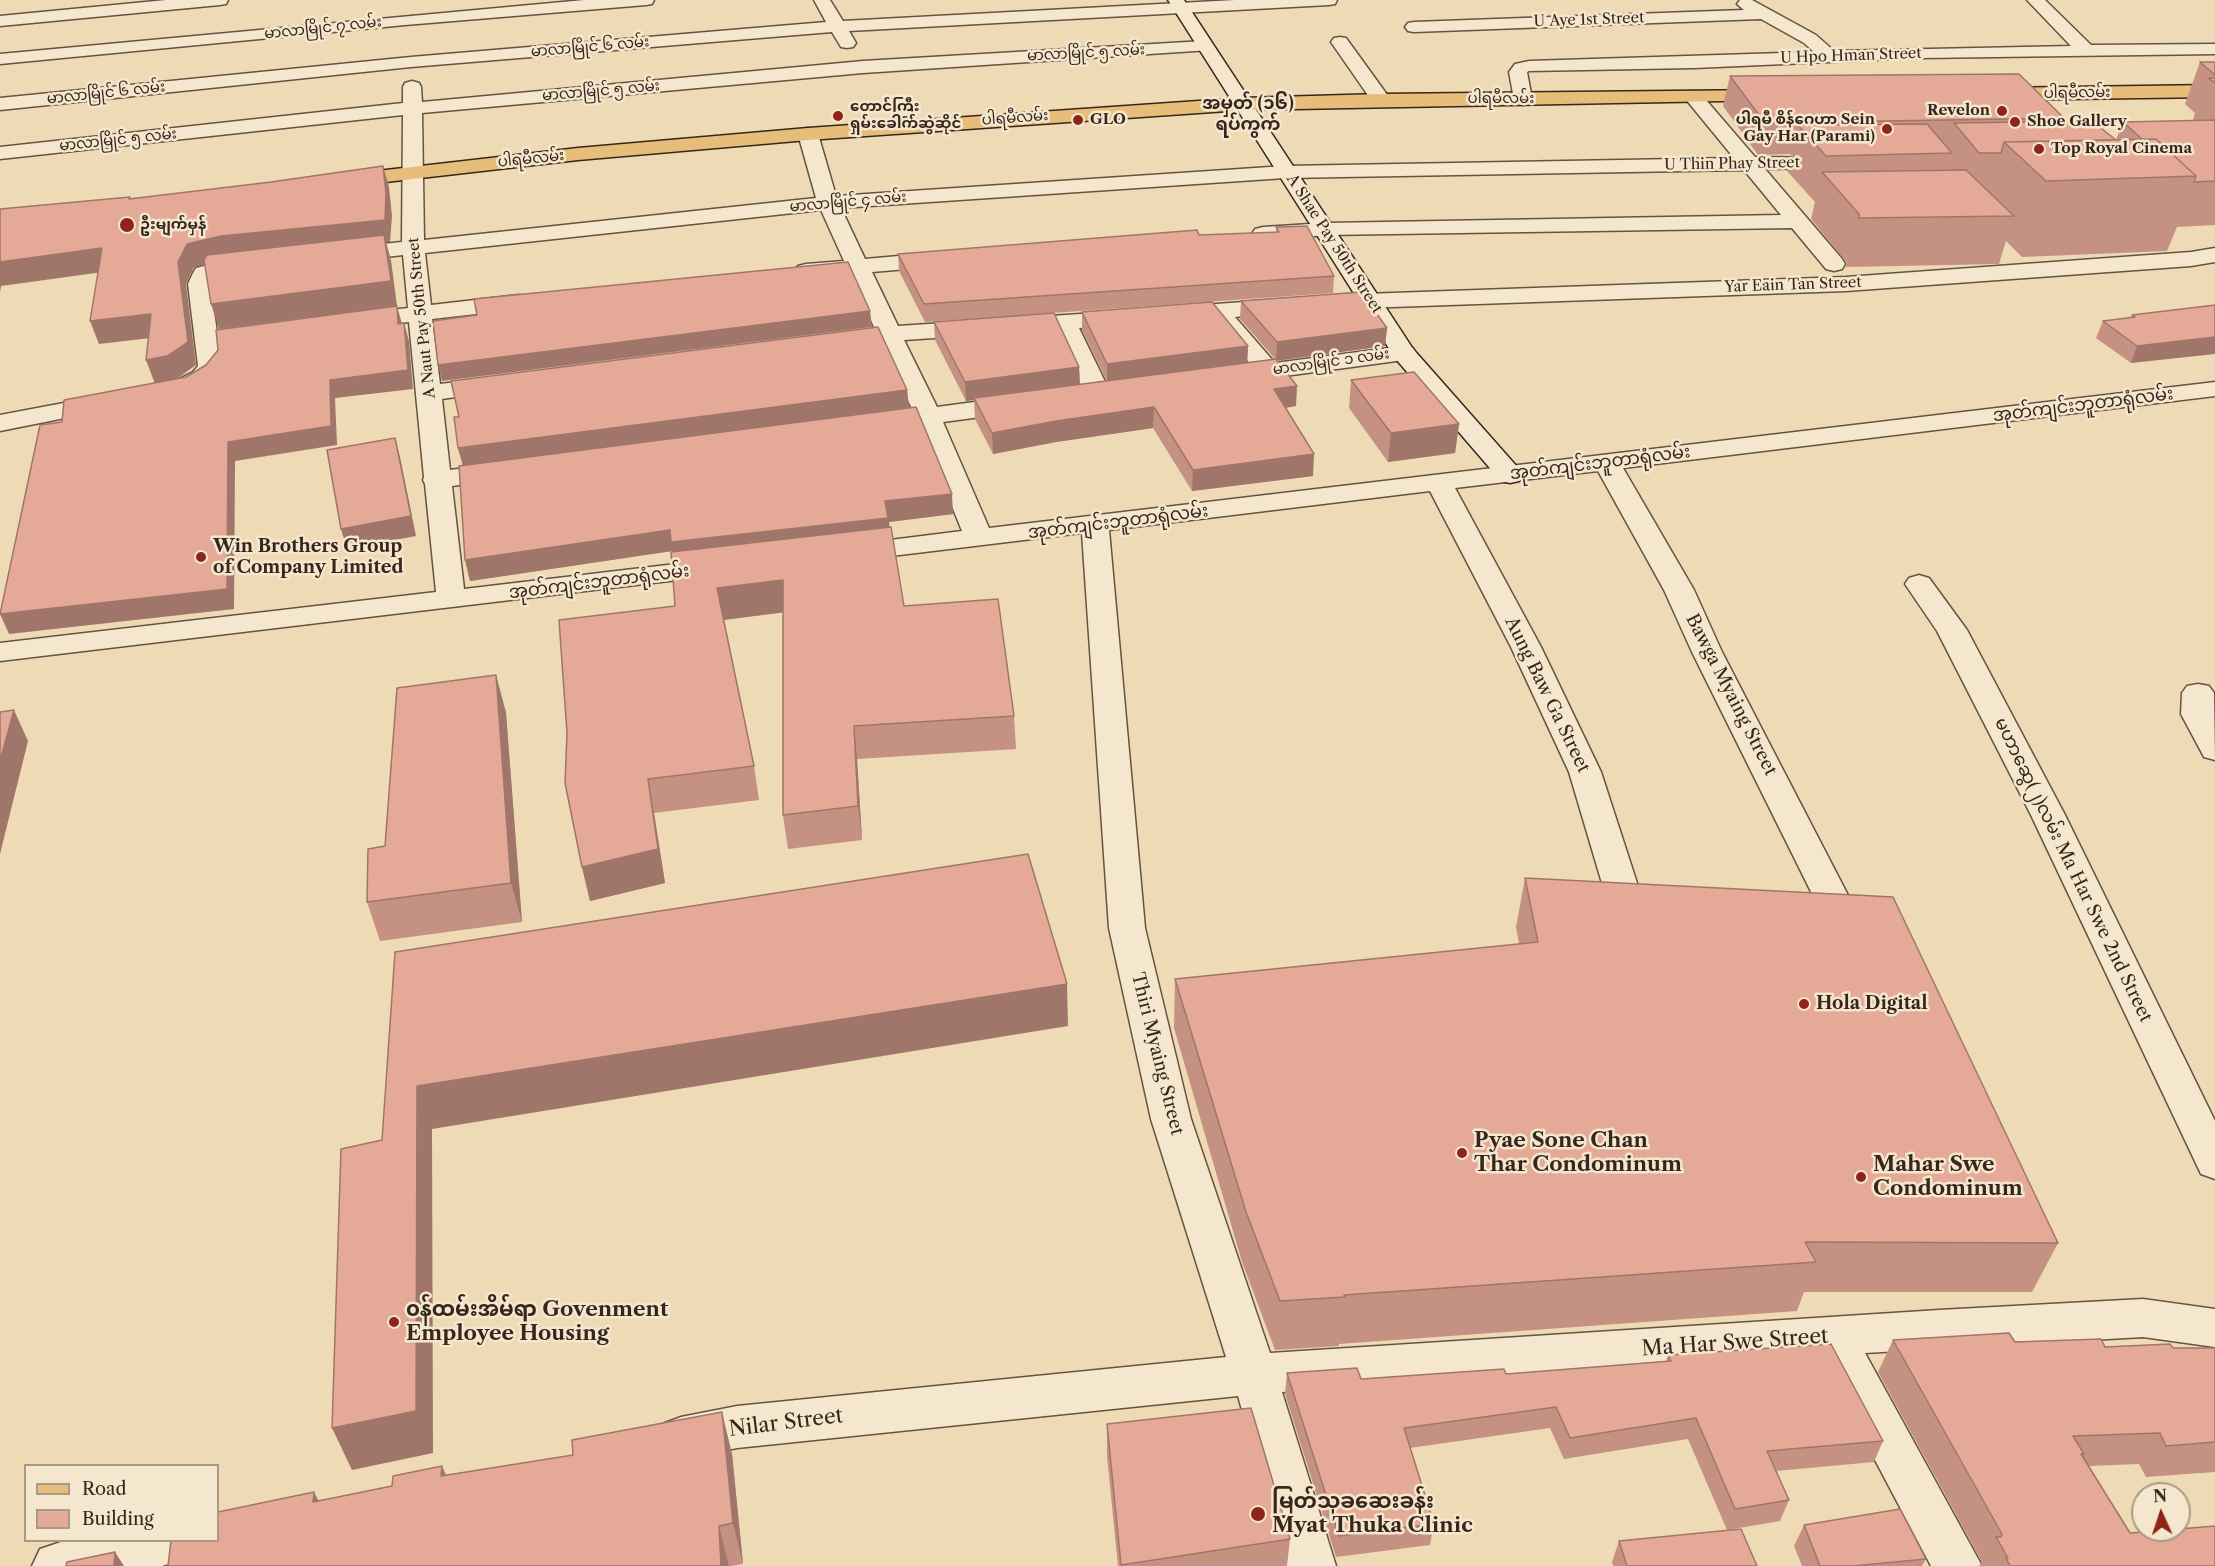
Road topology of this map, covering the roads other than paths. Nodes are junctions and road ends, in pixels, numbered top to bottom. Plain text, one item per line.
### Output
1 (220, 0) edge
2 (403, 0) edge
3 (646, 0) edge
4 (822, 0) edge
5 (1329, 0) edge
6 (1739, 0) edge
7 (2035, 0) edge
8 (1178, 4) edge
9 (1529, 7) dead end
10 (1764, 14) junction
11 (405, 20) junction
12 (0, 21) edge
13 (1544, 22) junction
14 (835, 27) junction
15 (1414, 27) dead end
16 (1340, 42) dead end
17 (1204, 46) junction
18 (2215, 49) edge
19 (2087, 51) junction
20 (1828, 56) junction
21 (0, 59) edge
22 (411, 62) junction
23 (1694, 63) junction
24 (1587, 64) junction
25 (863, 67) junction
26 (2215, 91) edge
27 (1980, 94) edge
28 (1793, 96) edge
29 (1694, 97) junction
30 (1747, 97) junction
31 (1523, 99) junction
32 (1382, 100) junction
33 (0, 104) edge
34 (1242, 104) junction
35 (414, 108) junction
36 (808, 134) junction
37 (0, 153) edge
38 (1853, 162) edge
39 (1750, 163) junction
40 (414, 172) junction
41 (1286, 172) junction
42 (319, 183) edge
43 (828, 203) junction
44 (1801, 214) junction
45 (1326, 229) junction
46 (1244, 235) edge
47 (413, 248) junction
48 (2215, 255) edge
49 (962, 257) edge
50 (320, 258) edge
51 (274, 263) edge
52 (1834, 264) dead end
53 (856, 265) junction
54 (785, 273) edge
55 (538, 300) edge
56 (1371, 300) junction
57 (1218, 311) junction
58 (420, 312) junction
59 (1064, 322) junction
60 (337, 323) edge
61 (891, 334) junction
62 (820, 344) edge
63 (1404, 353) junction
64 (1269, 371) junction
65 (1212, 378) edge
66 (524, 381) edge
67 (2215, 389) edge
68 (160, 393) edge
69 (430, 393) junction
70 (1098, 394) edge
71 (126, 399) edge
72 (1041, 401) edge
73 (928, 416) junction
74 (0, 423) edge
75 (858, 425) edge
76 (1607, 464) junction
77 (530, 468) edge
78 (1510, 475) junction
79 (436, 480) junction
80 (1439, 483) junction
81 (1095, 524) junction
82 (979, 538) junction
83 (827, 556) edge
84 (744, 565) edge
85 (1919, 584) dead end
86 (451, 599) junction
87 (10, 651) edge
88 (2198, 693) dead end
89 (2215, 750) edge
90 (1630, 917) edge
91 (1848, 930) edge
92 (2215, 1163) edge
93 (2215, 1328) edge
94 (1832, 1336) junction
95 (1254, 1374) junction
96 (644, 1445) edge
97 (171, 1542) edge
98 (176, 1542) edge
99 (57, 1566) edge
100 (172, 1566) edge
101 (1311, 1566) edge
102 (1957, 1566) edge

1 - 12 street
2 - 11 street, A Naut Pay 50th Street
3 - 11 street, မာလာမြိုင် ၇ လမ်း
4 - 14 street
5 - 8 street, မာလာမြိုင် ၆ လမ်း
6 - 10 street
7 - 19 street
8 - 14 street, မာလာမြိုင် ၆ လမ်း
8 - 17 street, A Shae Pay 50th Street
9 - 13 street
10 - 13 street, U Aye 1st Street
10 - 20 street
11 - 21 street, မာလာမြိုင် ၇ လမ်း
11 - 22 street, A Naut Pay 50th Street
13 - 15 street, U Aye 1st Street
13 - 24 street
14 - 22 street, မာလာမြိုင် ၆ လမ်း
14 - 25 street
16 - 32 street
17 - 25 street, မာလာမြိုင် ၅ လမ်း
17 - 34 street, A Shae Pay 50th Street
18 - 19 street, U Hpo Hman Street
19 - 20 street, U Hpo Hman Street
20 - 23 street, U Hpo Hman Street
22 - 33 street, မာလာမြိုင် ၆ လမ်း
22 - 35 street, A Naut Pay 50th Street
23 - 24 street, U Hpo Hman Street
23 - 30 street
24 - 31 street, U Hpo Hman Street
25 - 35 street, မာလာမြိုင် ၅ လမ်း
26 - 27 main road, ပါရမီလမ်း
28 - 30 main road, ပါရမီလမ်း
29 - 30 main road, ပါရမီလမ်း
29 - 31 main road, ပါရမီလမ်း
29 - 39 street
31 - 32 main road, ပါရမီလမ်း
32 - 34 main road, ပါရမီလမ်း
34 - 36 main road, ပါရမီလမ်း
34 - 41 street, A Shae Pay 50th Street
35 - 37 street, မာလာမြိုင် ၅ လမ်း
35 - 40 street, A Naut Pay 50th Street
36 - 40 main road, ပါရမီလမ်း
36 - 43 street
38 - 39 street, U Thin Phay Street
39 - 41 street, U Thin Phay Street
39 - 44 street
40 - 42 main road, ပါရမီလမ်း
40 - 47 street, A Naut Pay 50th Street
41 - 43 street, မာလာမြိုင် ၄ လမ်း
41 - 45 street, A Shae Pay 50th Street
43 - 47 street, မာလာမြိုင် ၄ လမ်း
43 - 53 street
44 - 45 street
44 - 52 street
45 - 46 street
45 - 56 street, A Shae Pay 50th Street
47 - 50 street, မာလာမြိုင် ၄ လမ်း
47 - 58 street, A Naut Pay 50th Street
48 - 56 street, Yar Eain Tan Street
49 - 53 street
51 - 68 street
53 - 54 street
53 - 61 street
55 - 58 street
56 - 57 street, Yar Eain Tan Street
56 - 63 street, A Shae Pay 50th Street
57 - 59 street, Yar Eain Tan Street
57 - 64 street
58 - 60 street
58 - 69 street, A Naut Pay 50th Street
59 - 61 street, Yar Eain Tan Street
59 - 70 street
61 - 62 street, Yar Eain Tan Street
61 - 73 street
63 - 64 street, မာလာမြိုင် ၁ လမ်း
63 - 78 street, A Shae Pay 50th Street
64 - 65 street, မာလာမြိုင် ၁ လမ်း
66 - 69 street
67 - 76 street, အုတ်ကျင်းဘူတာရုံလမ်း
69 - 79 street, A Naut Pay 50th Street
71 - 74 street
72 - 73 street
73 - 75 street
73 - 82 street
76 - 78 street, အုတ်ကျင်းဘူတာရုံလမ်း
76 - 91 street, Bawga Myaing Street
77 - 79 street
78 - 80 street, အုတ်ကျင်းဘူတာရုံလမ်း
79 - 86 street, A Naut Pay 50th Street
80 - 81 street, အုတ်ကျင်းဘူတာရုံလမ်း
80 - 90 street, Aung Baw Ga Street
81 - 82 street, အုတ်ကျင်းဘူတာရုံလမ်း
81 - 95 street, Thiri Myaing Street
82 - 83 street, အုတ်ကျင်းဘူတာရုံလမ်း
84 - 86 street, အုတ်ကျင်းဘူတာရုံလမ်း
85 - 92 street, မဟာဆွေ(၂)လမ်း Ma Har Swe 2nd Street
86 - 87 street, အုတ်ကျင်းဘူတာရုံလမ်း
88 - 89 street
93 - 94 street, Ma Har Swe Street
94 - 95 street, Ma Har Swe Street
94 - 102 street
95 - 96 street, Nilar Street
95 - 101 street, Thiri Myaing Street
97 - 99 street
98 - 100 street

